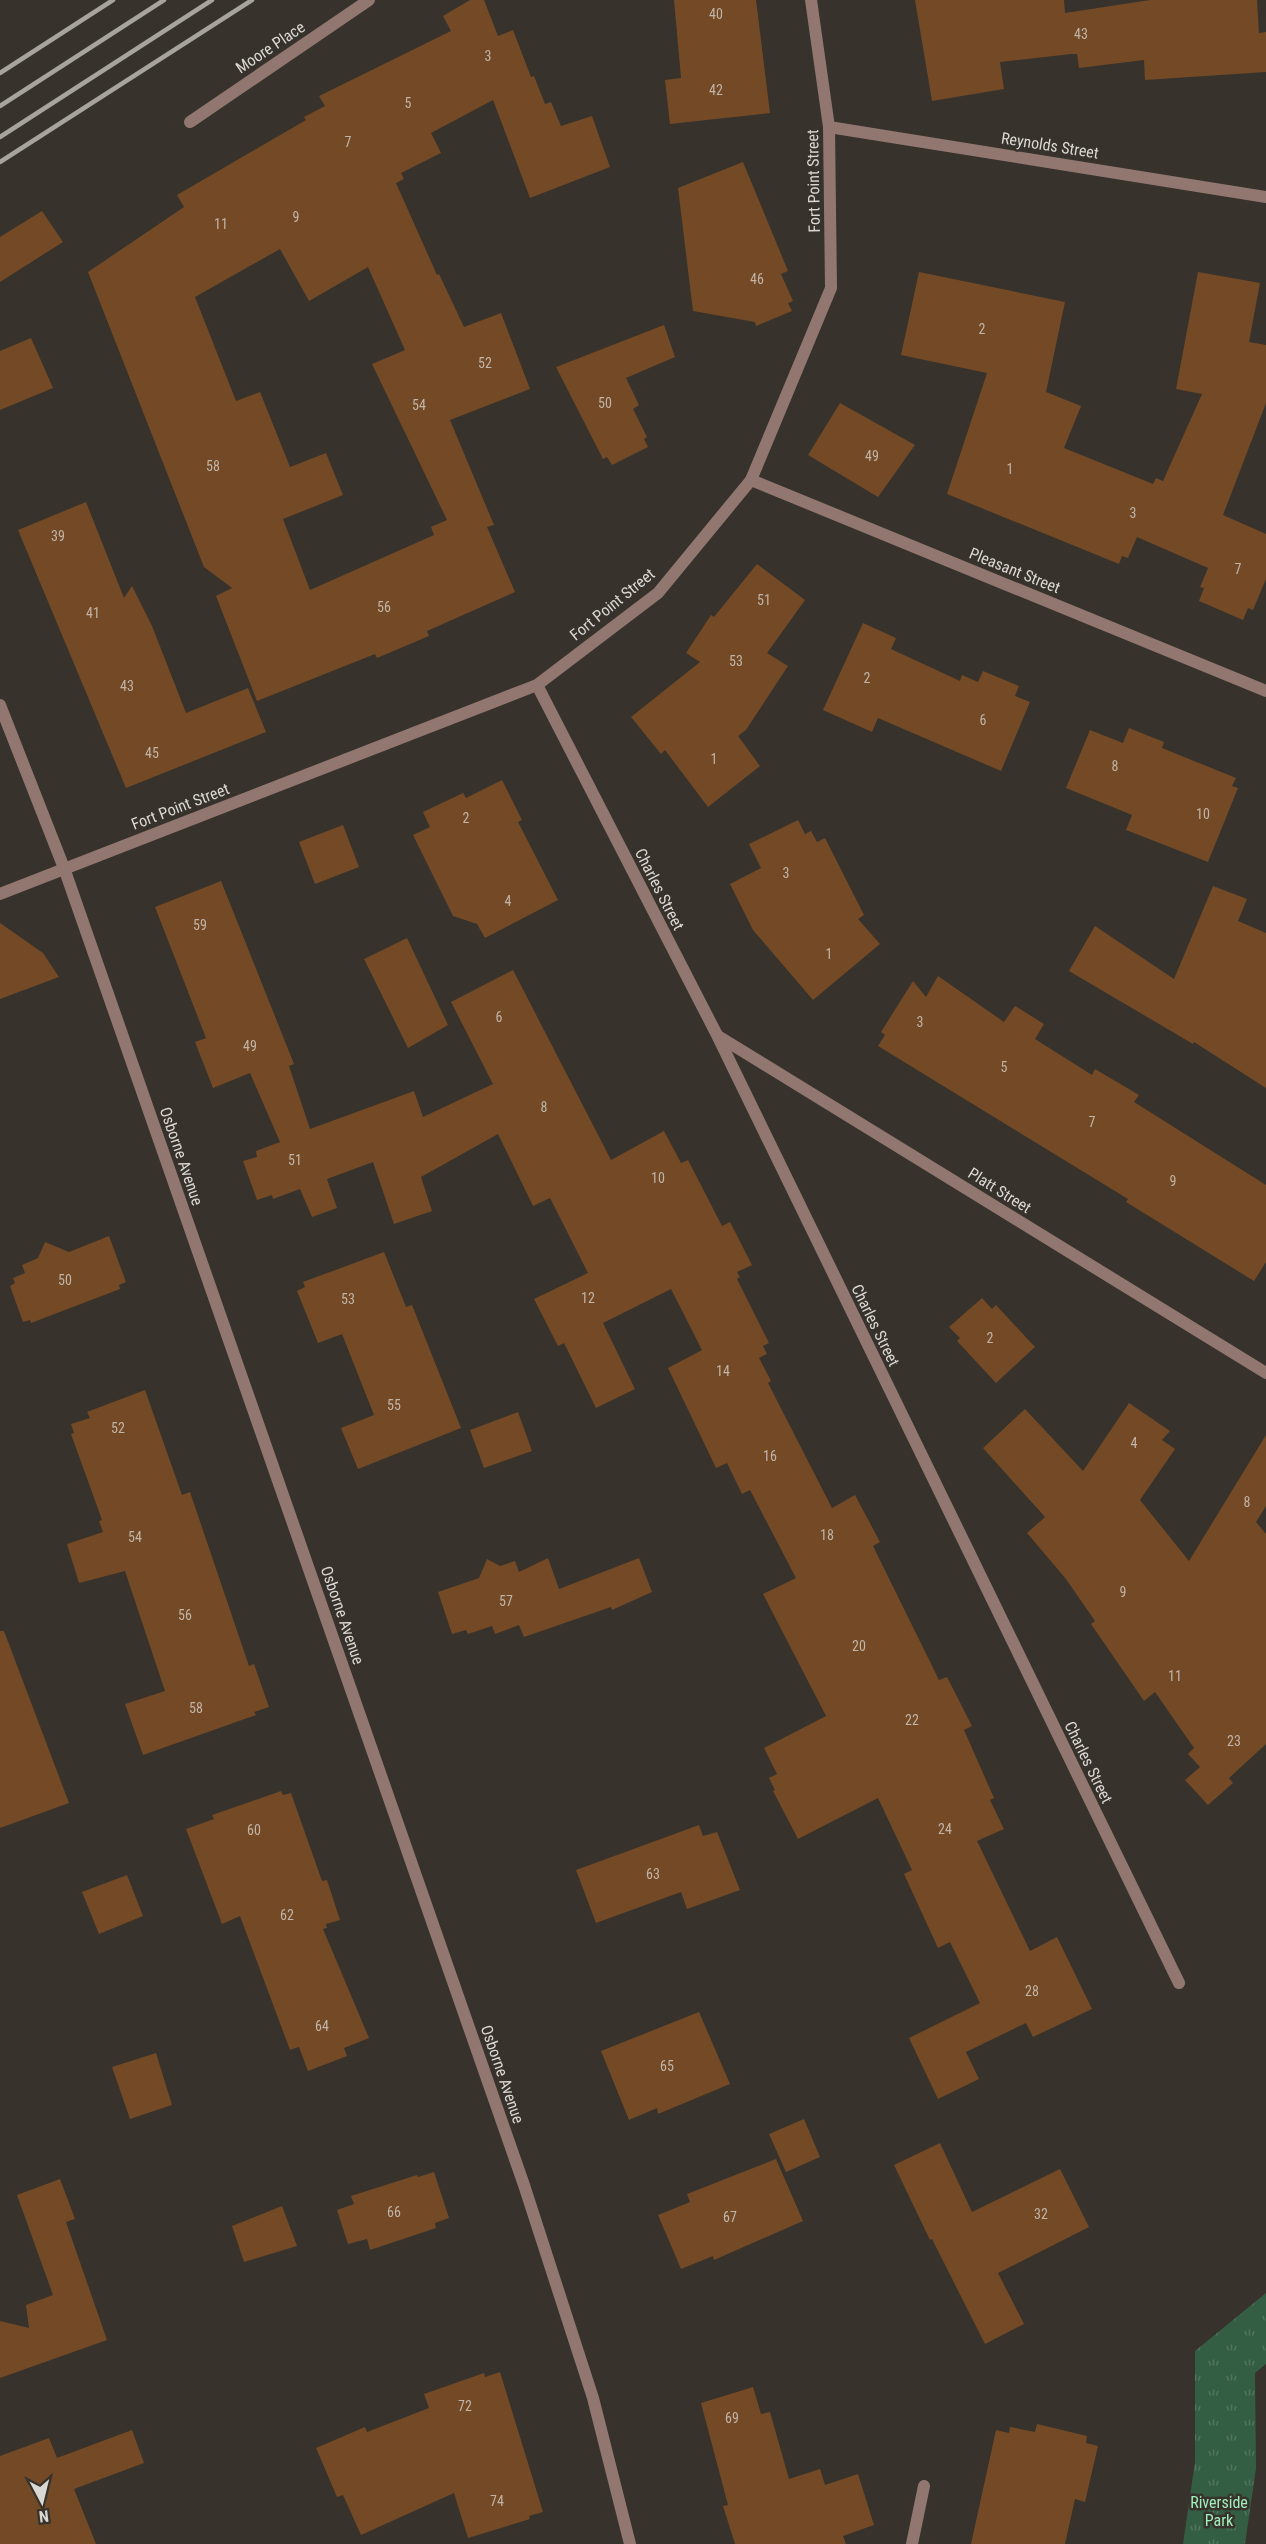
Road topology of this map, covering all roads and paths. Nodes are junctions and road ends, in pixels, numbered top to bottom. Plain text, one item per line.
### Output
1 (369, 0) edge
2 (811, 0) edge
3 (190, 122) dead end
4 (829, 127) junction
5 (1266, 197) edge
6 (751, 480) junction
7 (537, 685) junction
8 (1266, 691) edge
9 (0, 705) edge
10 (64, 868) junction
11 (0, 894) edge
12 (717, 1035) junction
13 (1266, 1373) edge
14 (1179, 1983) dead end
15 (924, 2486) dead end
16 (630, 2544) edge
17 (912, 2544) edge

1 - 3 street, Moore Place
2 - 4 street, Fort Point Street
4 - 5 street, Reynolds Street
4 - 6 street, Fort Point Street
6 - 7 street, Fort Point Street
6 - 8 street, Pleasant Street
7 - 10 street, Fort Point Street
7 - 12 street, Charles Street
9 - 10 street, Osborne Avenue
10 - 11 street, Fort Point Street
10 - 16 street, Osborne Avenue
12 - 13 street, Platt Street
12 - 14 street, Charles Street
15 - 17 street

